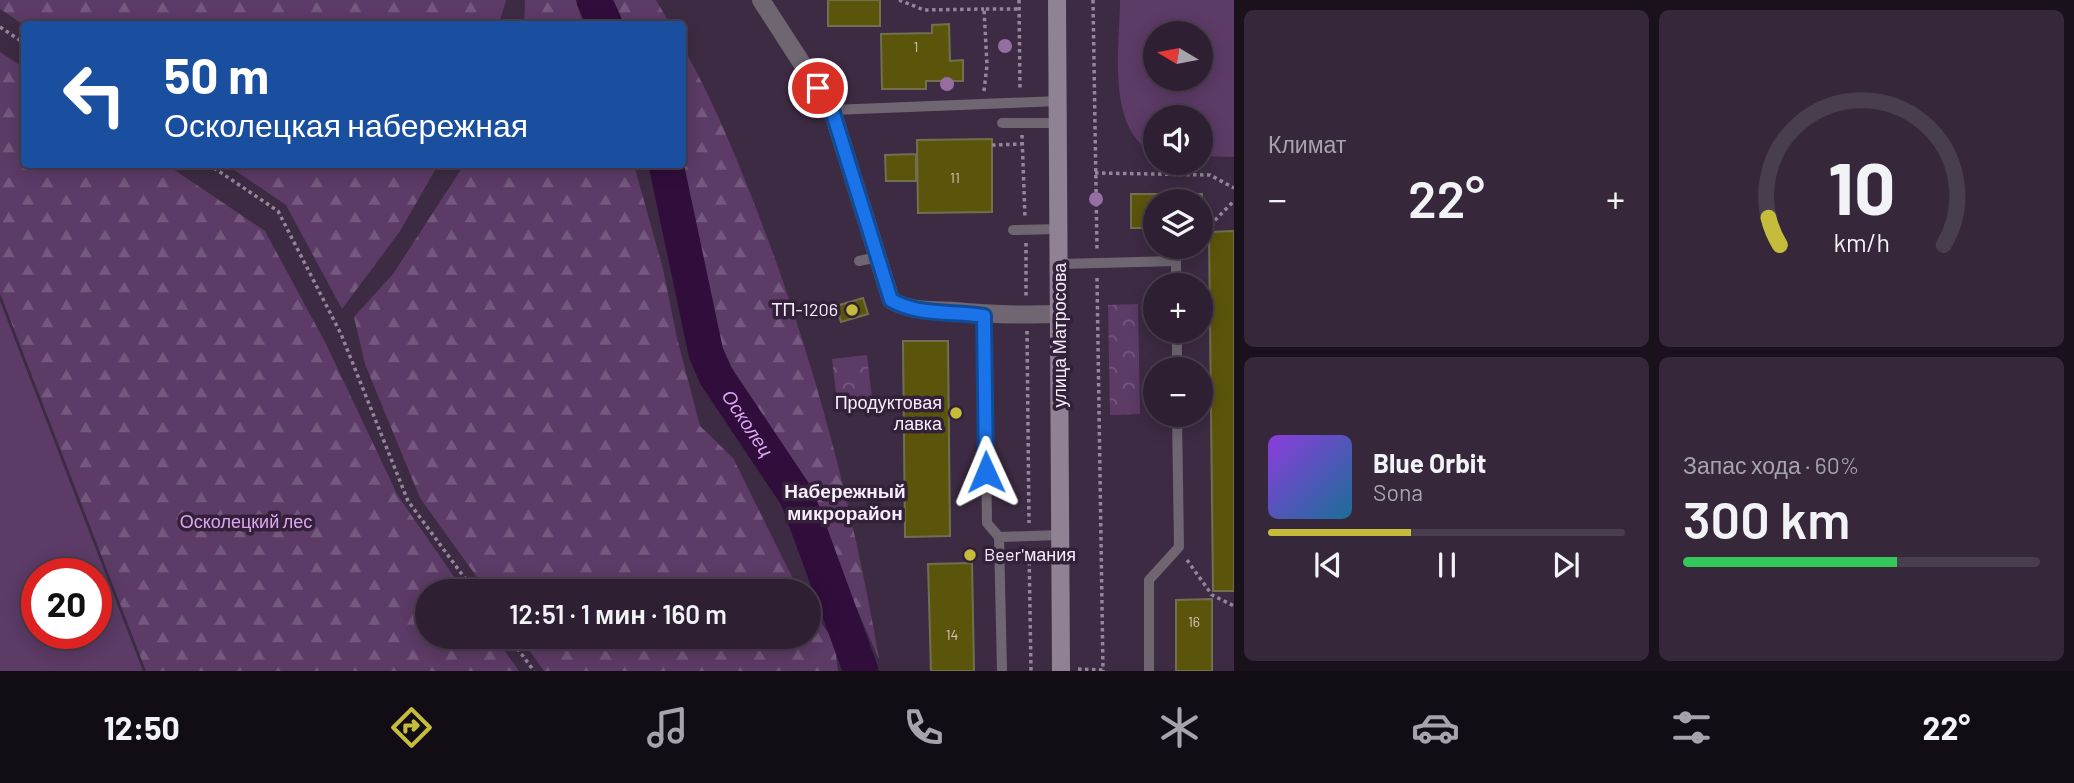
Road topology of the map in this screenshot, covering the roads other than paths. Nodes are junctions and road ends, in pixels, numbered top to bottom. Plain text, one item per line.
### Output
1 (761, 0) edge
2 (1057, 0) edge
3 (1059, 100) junction
4 (809, 105) dead end
5 (832, 110) junction
6 (1002, 123) dead end
7 (1059, 123) junction
8 (1060, 229) junction
9 (1013, 230) dead end
10 (877, 257) junction
11 (859, 261) dead end
12 (1060, 264) junction
13 (1176, 273) edge
14 (1060, 314) junction
15 (984, 316) junction
16 (1177, 427) edge
17 (1060, 536) junction
18 (999, 537) junction
19 (1002, 671) edge
20 (1061, 671) edge
21 (1149, 671) edge

1 - 5 street
2 - 3 main road, улица Матросова
3 - 5 lane
3 - 7 main road, улица Матросова
4 - 5 lane
5 - 10 street
6 - 7 lane
7 - 8 main road, улица Матросова
8 - 9 lane
8 - 12 main road, улица Матросова
10 - 11 lane
10 - 15 street
12 - 13 lane
12 - 14 main road, улица Матросова
14 - 15 street
14 - 17 main road, улица Матросова
15 - 18 lane
16 - 21 lane
17 - 18 lane
17 - 20 main road, улица Матросова
18 - 19 lane

